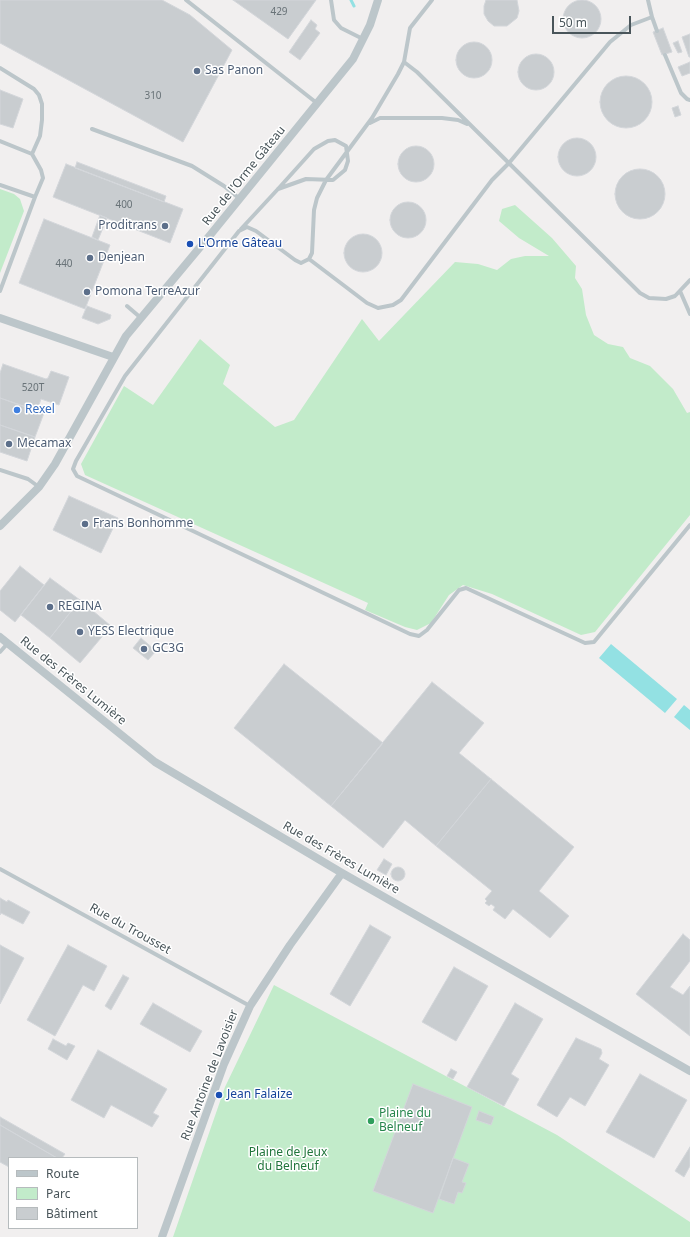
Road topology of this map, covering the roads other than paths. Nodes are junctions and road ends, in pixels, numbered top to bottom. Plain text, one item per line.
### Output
1 (186, 0) edge
2 (331, 0) edge
3 (378, 0) edge
4 (432, 0) edge
5 (648, 0) edge
6 (652, 16) junction
7 (657, 31) dead end
8 (364, 39) junction
9 (665, 55) dead end
10 (404, 62) junction
11 (0, 68) edge
12 (690, 100) edge
13 (318, 104) junction
14 (368, 125) junction
15 (470, 125) junction
16 (92, 129) dead end
17 (0, 141) edge
18 (347, 150) junction
19 (32, 154) junction
20 (509, 163) junction
21 (326, 180) junction
22 (0, 185) edge
23 (278, 189) junction
24 (35, 197) junction
25 (240, 199) junction
26 (239, 231) junction
27 (309, 259) junction
28 (690, 280) edge
29 (0, 291) edge
30 (680, 291) junction
31 (127, 306) dead end
32 (690, 314) edge
33 (0, 318) edge
34 (141, 318) junction
35 (113, 357) junction
36 (0, 470) edge
37 (39, 487) junction
38 (690, 525) edge
39 (0, 526) edge
40 (0, 636) edge
41 (8, 643) junction
42 (0, 652) edge
43 (0, 869) edge
44 (342, 873) junction
45 (250, 1006) junction
46 (690, 1072) edge
47 (162, 1237) edge

1 - 13 lane
2 - 8 lane
3 - 8 street, Rue de l'Orme Gâteau
4 - 10 lane
5 - 6 lane
6 - 7 lane
6 - 20 lane
8 - 13 street, Rue de l'Orme Gâteau
9 - 12 lane
10 - 14 lane
10 - 15 lane
11 - 19 lane
13 - 25 street, Rue de l'Orme Gâteau
14 - 15 lane
14 - 18 lane
15 - 20 lane
16 - 25 lane
17 - 19 lane
18 - 21 lane
18 - 21 lane
18 - 23 lane
19 - 24 lane
20 - 27 lane
20 - 30 lane
21 - 23 lane
21 - 27 lane
22 - 24 lane
23 - 26 lane
24 - 29 lane
25 - 34 street, Rue de l'Orme Gâteau
26 - 27 lane
26 - 38 lane
28 - 30 lane
30 - 32 lane
31 - 34 lane
33 - 35 street
34 - 35 street, Rue de l'Orme Gâteau
35 - 37 street, Rue de l'Orme Gâteau
36 - 37 lane
37 - 39 street, Rue de l'Orme Gâteau
40 - 41 street, Rue des Frères Lumière
41 - 42 lane
41 - 44 street, Rue des Frères Lumière
43 - 45 lane, Rue du Trousset
44 - 45 street, Rue Antoine de Lavoisier
44 - 46 street, Rue des Frères Lumière
45 - 47 street, Rue Antoine de Lavoisier

